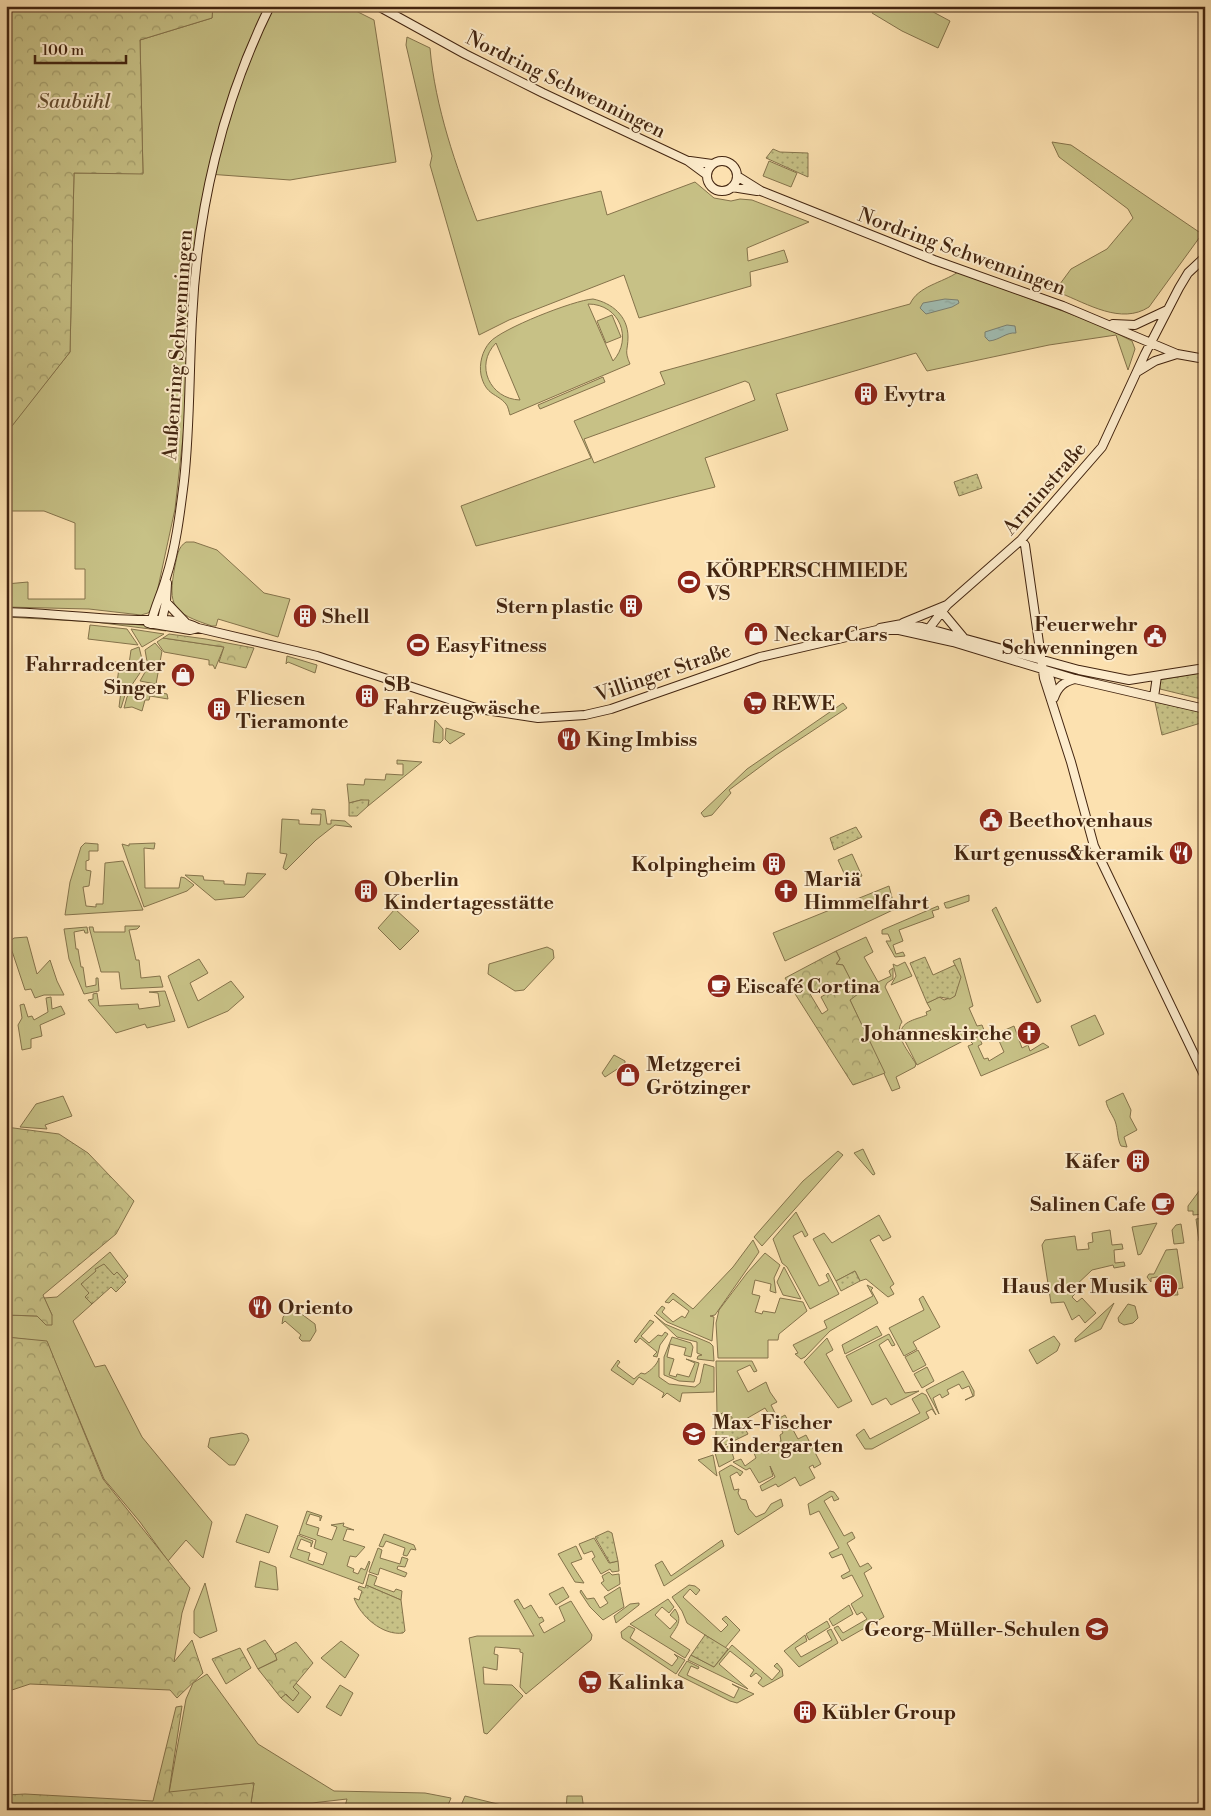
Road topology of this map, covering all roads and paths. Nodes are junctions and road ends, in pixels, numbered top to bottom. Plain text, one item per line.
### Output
1 (270, 6) edge
2 (378, 6) edge
3 (688, 161) junction
4 (712, 164) junction
5 (707, 175) junction
6 (737, 176) junction
7 (732, 187) junction
8 (761, 191) junction
9 (1205, 257) edge
10 (1167, 310) junction
11 (1109, 324) junction
12 (1150, 343) junction
13 (1177, 354) junction
14 (1205, 359) edge
15 (1137, 372) junction
16 (1021, 540) junction
17 (167, 577) junction
18 (166, 602) junction
19 (939, 611) junction
20 (6, 612) edge
21 (152, 622) junction
22 (161, 623) junction
23 (186, 623) junction
24 (902, 624) junction
25 (198, 628) junction
26 (877, 630) junction
27 (923, 631) junction
28 (963, 637) junction
29 (1042, 660) junction
30 (1205, 668) edge
31 (1044, 669) junction
32 (1157, 676) junction
33 (1075, 679) junction
34 (1154, 697) junction
35 (1054, 698) junction
36 (1205, 709) edge
37 (1057, 716) junction
38 (1205, 1078) edge

1 - 17 main road, Außenring Schwenningen
2 - 3 main road, Nordring Schwenningen
3 - 4 main road, Nordring Schwenningen
3 - 5 main road, Nordring Schwenningen
4 - 5 main road
4 - 6 main road
5 - 7 main road
6 - 7 main road
6 - 8 main road, Nordring Schwenningen
7 - 8 main road, Nordring Schwenningen
8 - 11 main road, Nordring Schwenningen
9 - 10 main road, Arminstraße
10 - 11 main road
10 - 12 main road, Arminstraße
11 - 12 main road, Nordring Schwenningen
12 - 13 main road, Nordring Schwenningen
12 - 15 main road, Arminstraße
13 - 14 main road, Nordring Schwenningen
13 - 15 main road
15 - 16 main road, Arminstraße
16 - 19 main road, Arminstraße
16 - 29 main road
17 - 18 main road, Außenring Schwenningen
17 - 21 main road, Außenring Schwenningen
18 - 22 main road, Außenring Schwenningen
18 - 23 main road
19 - 24 main road, Arminstraße
19 - 27 main road, Arminstraße
19 - 28 main road
20 - 21 main road, Villinger Straße
21 - 22 main road, Villinger Straße
22 - 23 main road, Villinger Straße
22 - 25 main road, Villinger Straße
23 - 25 main road, Villinger Straße
24 - 26 main road, Villinger Straße
24 - 27 main road, Villinger Straße
25 - 26 main road, Villinger Straße
26 - 27 main road, Villinger Straße
27 - 28 main road, Villinger Straße
27 - 31 main road, Villinger Straße
28 - 29 main road, Villinger Straße
29 - 31 main road
29 - 32 main road, Villinger Straße
30 - 32 main road, Villinger Straße
31 - 33 main road, Villinger Straße
31 - 35 main road
31 - 37 main road
32 - 34 main road
33 - 34 main road, Villinger Straße
33 - 35 main road
34 - 36 main road, Villinger Straße
35 - 37 main road
37 - 38 main road

